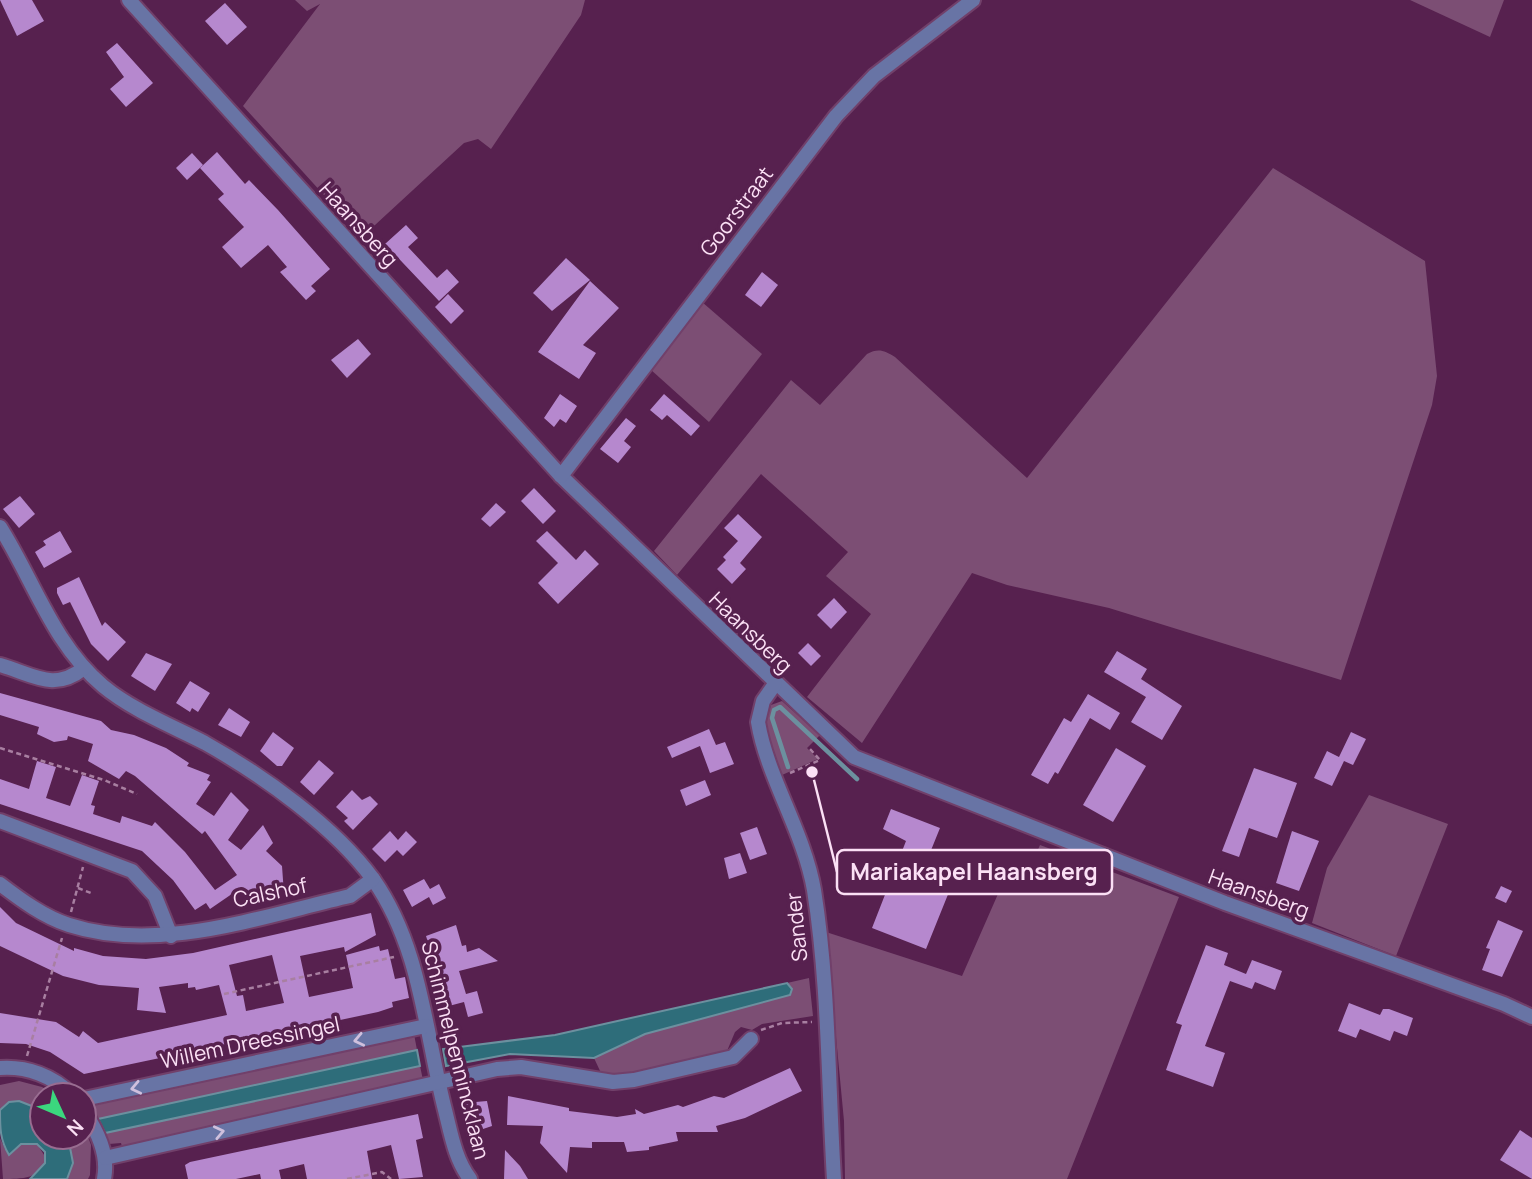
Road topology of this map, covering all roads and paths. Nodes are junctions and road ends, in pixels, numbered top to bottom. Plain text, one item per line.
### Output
1 (130, 0) edge
2 (973, 0) edge
3 (561, 476) junction
4 (0, 527) edge
5 (0, 665) edge
6 (85, 668) junction
7 (775, 684) junction
8 (0, 748) edge
9 (810, 748) dead end
10 (778, 778) junction
11 (137, 794) dead end
12 (0, 821) edge
13 (87, 853) junction
14 (373, 879) junction
15 (0, 884) edge
16 (77, 888) junction
17 (91, 893) dead end
18 (67, 925) junction
19 (172, 936) junction
20 (411, 954) junction
21 (225, 994) dead end
22 (1532, 1017) edge
23 (825, 1022) junction
24 (426, 1026) junction
25 (751, 1039) joint
26 (0, 1068) edge
27 (24, 1069) junction
28 (54, 1081) edge
29 (439, 1084) junction
30 (98, 1096) edge
31 (98, 1139) edge
32 (105, 1157) junction
33 (104, 1179) edge
34 (347, 1179) edge
35 (391, 1179) edge
36 (470, 1179) edge
37 (834, 1179) edge

1 - 3 street, Haansberg
2 - 3 street, Goorstraat
3 - 7 street, Haansberg
4 - 6 street, Schimmelpennincklaan
5 - 6 street
6 - 14 street, Schimmelpennincklaan
7 - 10 street, Sander
7 - 22 street, Haansberg
8 - 11 path
9 - 10 path
10 - 23 street, Sander
12 - 13 street
13 - 16 path
13 - 19 street
14 - 19 street, Calshof
14 - 20 street, Schimmelpennincklaan
15 - 18 street, Calshof
16 - 17 path
16 - 18 path
18 - 19 street, Calshof
18 - 27 path
20 - 21 path
20 - 24 street, Schimmelpennincklaan
23 - 25 path
23 - 37 street, Sander
24 - 29 street, Schimmelpennincklaan
24 -> 30 street, Willem Dreessingel
25 - 29 street
26 - 27 street
27 - 28 street
32 -> 29 street
29 - 36 street, Schimmelpennincklaan
31 - 32 street
32 - 33 street
34 - 35 path

